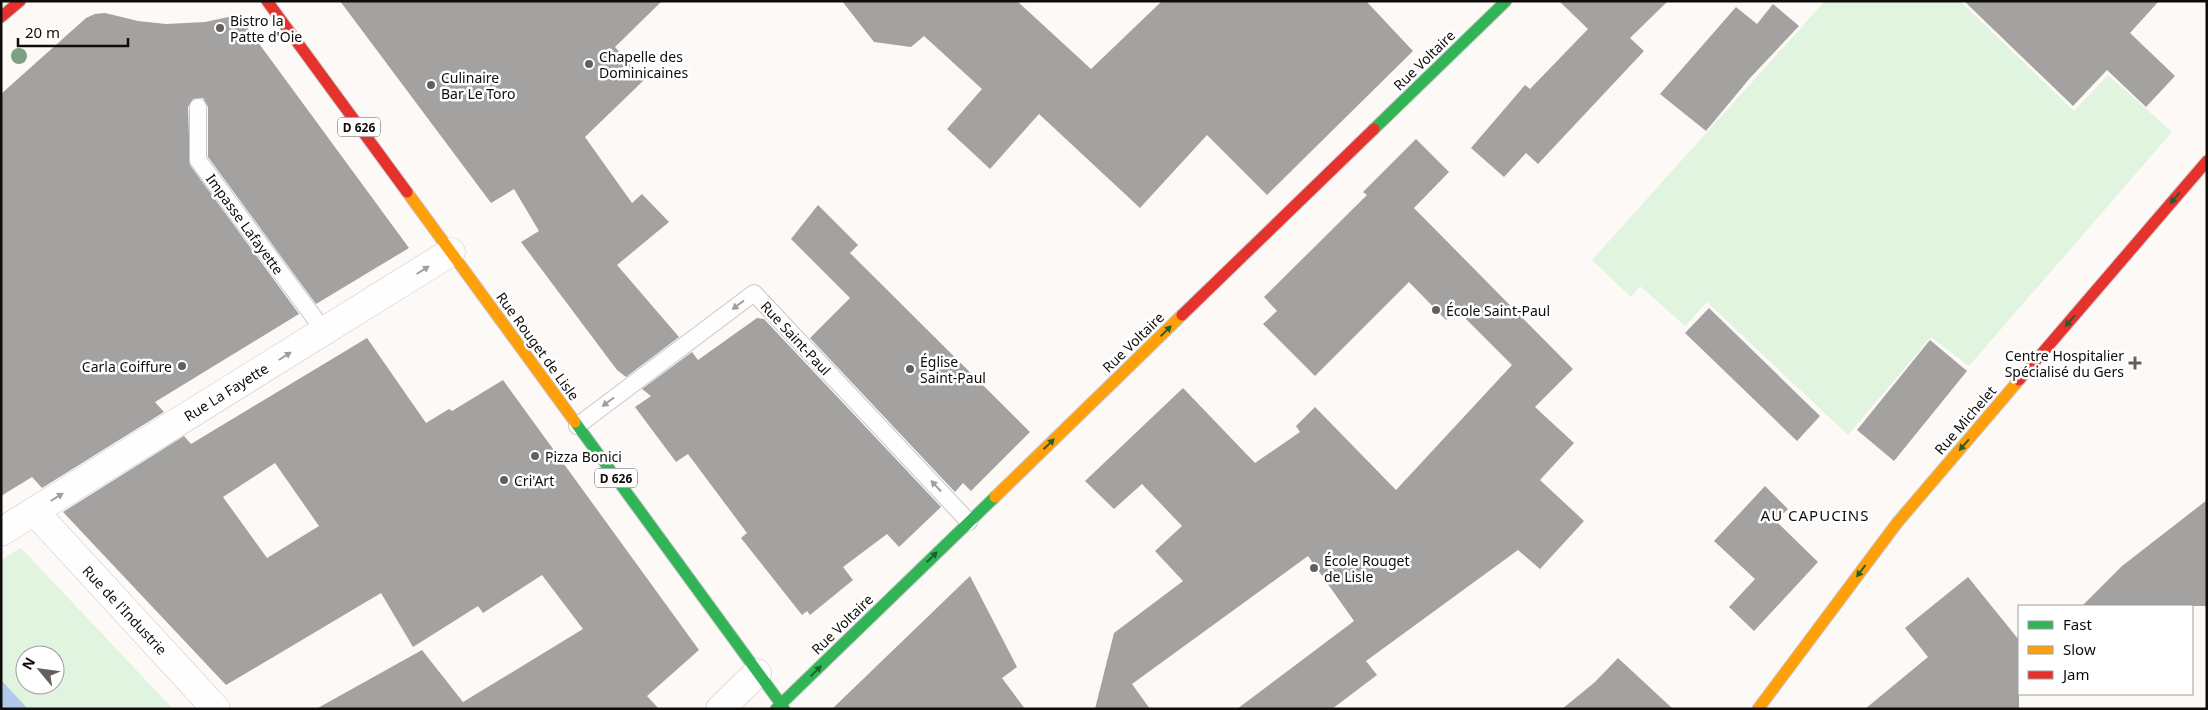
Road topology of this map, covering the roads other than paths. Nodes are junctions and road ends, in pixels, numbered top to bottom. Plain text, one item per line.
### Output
1 (20, 1) edge
2 (267, 1) edge
3 (1506, 1) edge
4 (1, 17) edge
5 (198, 107) dead end
6 (2207, 161) edge
7 (451, 252) junction
8 (324, 331) junction
9 (577, 426) junction
10 (34, 511) junction
11 (969, 522) junction
12 (1, 532) edge
13 (757, 673) junction
14 (780, 707) edge
15 (216, 709) edge
16 (720, 709) edge
17 (1758, 709) edge

1 - 4 street
2 - 7 street, Rue Rouget de Lisle / D 626
11 -> 3 street, Rue Voltaire
5 - 8 lane, Impasse Lafayette
6 -> 17 street, Rue Michelet
8 -> 7 street, Rue La Fayette
7 - 9 street, Rue Rouget de Lisle / D 626
10 -> 8 street, Rue La Fayette
11 -> 9 lane, Rue Saint-Paul
9 - 13 street, Rue Rouget de Lisle / D 626
10 - 12 street, Rue La Fayette
10 - 15 street, Rue de l'Industrie
14 -> 11 street, Rue Voltaire
13 - 14 street, Rue Rouget de Lisle / D 626
13 - 16 street

